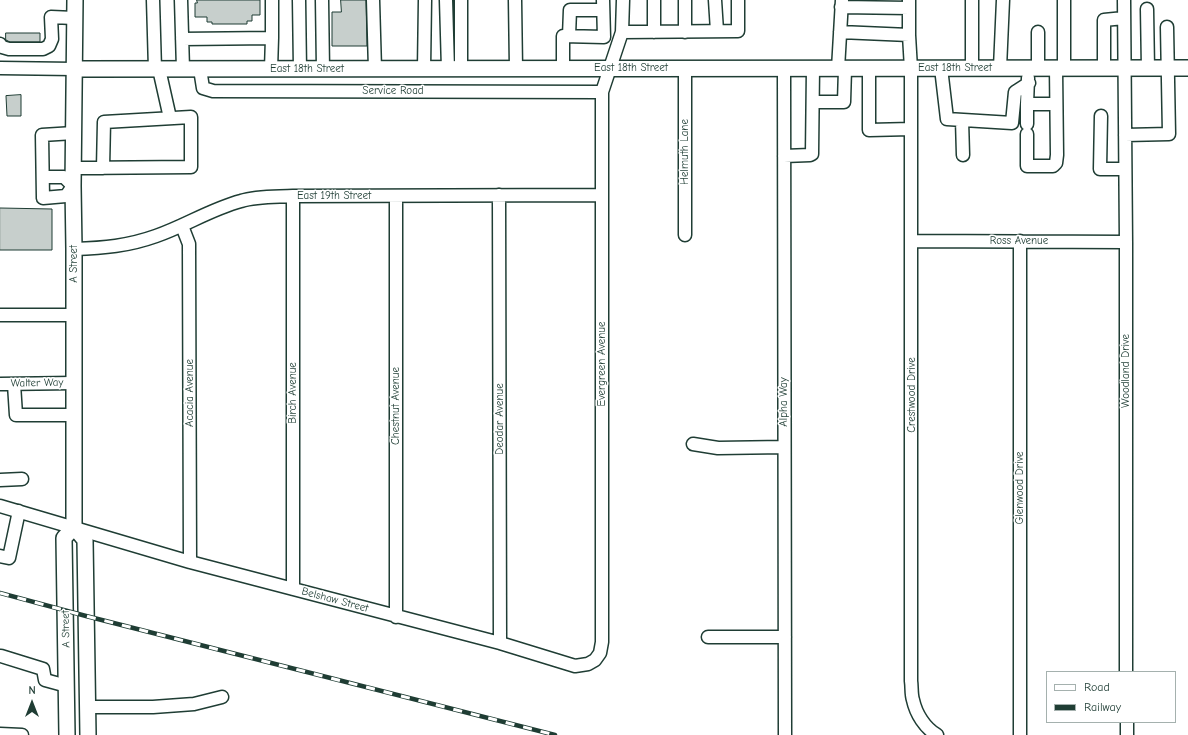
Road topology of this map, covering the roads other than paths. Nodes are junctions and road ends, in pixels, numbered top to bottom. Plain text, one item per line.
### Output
1 (74, 0) edge
2 (153, 0) edge
3 (181, 0) edge
4 (272, 0) edge
5 (299, 0) edge
6 (322, 0) edge
7 (373, 0) edge
8 (425, 0) edge
9 (446, 0) edge
10 (462, 0) edge
11 (515, 0) edge
12 (623, 0) edge
13 (654, 0) edge
14 (685, 0) edge
15 (715, 0) edge
16 (738, 0) edge
17 (972, 0) edge
18 (1003, 0) edge
19 (1064, 0) edge
20 (1124, 0) edge
21 (842, 3) edge
22 (909, 4) edge
23 (603, 5) edge
24 (1147, 9) dead end
25 (74, 18) junction
26 (1124, 18) junction
27 (1167, 27) dead end
28 (622, 32) junction
29 (654, 32) junction
30 (685, 32) junction
31 (717, 32) junction
32 (840, 32) junction
33 (1038, 32) dead end
34 (909, 35) junction
35 (570, 36) junction
36 (272, 38) junction
37 (182, 39) junction
38 (0, 44) edge
39 (0, 68) edge
40 (516, 68) junction
41 (563, 68) junction
42 (610, 68) junction
43 (685, 68) junction
44 (813, 68) junction
45 (941, 68) junction
46 (972, 68) junction
47 (1000, 68) junction
48 (1188, 68) edge
49 (74, 69) junction
50 (157, 69) junction
51 (183, 69) junction
52 (200, 69) junction
53 (271, 69) junction
54 (300, 69) junction
55 (323, 69) junction
56 (375, 69) junction
57 (424, 69) junction
58 (455, 69) junction
59 (784, 69) junction
60 (842, 69) junction
61 (869, 69) junction
62 (911, 69) junction
63 (1060, 69) junction
64 (1104, 69) junction
65 (1124, 69) junction
66 (1148, 69) junction
67 (1167, 69) junction
68 (1031, 74) junction
69 (602, 92) junction
70 (812, 102) junction
71 (1027, 104) junction
72 (1051, 104) dead end
73 (1101, 116) dead end
74 (170, 118) junction
75 (962, 120) junction
76 (911, 129) junction
77 (74, 133) junction
78 (1125, 135) junction
79 (963, 155) dead end
80 (784, 156) junction
81 (74, 168) junction
82 (103, 168) junction
83 (1126, 169) junction
84 (43, 177) junction
85 (73, 186) junction
86 (500, 195) junction
87 (602, 195) junction
88 (293, 196) junction
89 (396, 196) junction
90 (182, 226) junction
91 (685, 235) dead end
92 (912, 242) junction
93 (1020, 242) junction
94 (1126, 242) junction
95 (74, 248) junction
96 (0, 315) edge
97 (74, 315) junction
98 (74, 383) junction
99 (0, 384) edge
100 (14, 384) junction
101 (74, 415) junction
102 (693, 444) dead end
103 (784, 447) junction
104 (22, 479) dead end
105 (0, 480) edge
106 (0, 506) edge
107 (19, 511) junction
108 (74, 527) junction
109 (0, 556) edge
110 (190, 562) junction
111 (293, 589) junction
112 (396, 617) junction
113 (708, 637) dead end
114 (784, 637) junction
115 (500, 644) junction
116 (1, 656) edge
117 (595, 660) joint
118 (1126, 671) edge
119 (67, 686) junction
120 (222, 697) dead end
121 (88, 707) junction
122 (1126, 723) edge
123 (0, 734) edge
124 (22, 735) edge
125 (67, 735) edge
126 (88, 735) edge
127 (785, 735) edge
128 (937, 735) edge
129 (1020, 735) edge
130 (1126, 735) edge

1 - 25 main road, A Street
2 - 50 street
3 - 37 street
4 - 36 street
5 - 54 street
6 - 55 street
7 - 56 street
8 - 57 street
9 - 58 street
10 - 58 street
11 - 40 street
12 - 28 street, Evergreen Avenue
13 - 29 street
14 - 30 street
15 - 31 street
16 - 31 street
17 - 46 street
18 - 47 street
19 - 63 street
20 - 26 street, Woodland Drive
21 - 22 street
21 - 32 street
22 - 34 street, Crestwood Drive
23 - 35 street
23 - 35 street
24 - 66 street
25 - 38 street
25 - 49 main road, A Street
26 - 64 street
26 - 65 street, Woodland Drive
27 - 67 street
28 - 29 street
28 - 42 street, Evergreen Avenue
29 - 30 street
30 - 31 street
32 - 34 street
32 - 60 street
33 - 68 street
34 - 62 street, Crestwood Drive
35 - 41 street
36 - 37 street
36 - 53 street
37 - 51 street
39 - 49 street
40 - 41 main road, East 18th Street
40 - 58 main road, East 18th Street
41 - 42 main road, East 18th Street
42 - 43 main road, East 18th Street
42 - 69 street, Evergreen Avenue
43 - 59 main road, East 18th Street
43 - 91 street, Helmuth Lane
44 - 59 main road, East 18th Street
44 - 60 main road, East 18th Street
44 - 70 street
45 - 46 main road, East 18th Street
45 - 62 main road, East 18th Street
45 - 75 street
46 - 47 main road, East 18th Street
47 - 68 main road, East 18th Street
48 - 67 main road, East 18th Street
49 - 50 main road, East 18th Street
49 - 77 main road, A Street
50 - 51 main road, East 18th Street
50 - 74 street
51 - 52 main road, East 18th Street
52 - 53 main road, East 18th Street
52 - 69 street, Service Road
53 - 54 main road, East 18th Street
54 - 55 main road, East 18th Street
55 - 56 main road, East 18th Street
56 - 57 main road, East 18th Street
57 - 58 main road, East 18th Street
59 - 80 street, Alpha Way
60 - 61 main road, East 18th Street
60 - 70 street
61 - 62 main road, East 18th Street
61 - 76 street
62 - 76 street, Crestwood Drive
63 - 64 main road, East 18th Street
63 - 68 main road, East 18th Street
63 - 71 street
64 - 65 main road, East 18th Street
65 - 66 main road, East 18th Street
65 - 78 street, Woodland Drive
66 - 67 main road, East 18th Street
67 - 78 street
68 - 71 street
68 - 75 street
69 - 87 street, Evergreen Avenue
70 - 80 street
71 - 72 street
73 - 83 street
74 - 82 street
74 - 82 street
75 - 79 street
76 - 92 street, Crestwood Drive
77 - 81 main road, A Street
77 - 84 street
78 - 83 street, Woodland Drive
80 - 103 street, Alpha Way
81 - 82 street
81 - 85 main road, A Street
83 - 94 street, Woodland Drive
84 - 85 street
84 - 85 street
85 - 95 main road, A Street
86 - 87 street, East 19th Street
86 - 89 street, East 19th Street
86 - 115 street, Deodar Avenue
87 - 117 street, Evergreen Avenue
88 - 89 street, East 19th Street
88 - 90 street, East 19th Street
88 - 111 street, Birch Avenue
89 - 112 street, Chestnut Avenue
90 - 95 street, East 19th Street
90 - 110 street, Acacia Avenue
92 - 93 street, Ross Avenue
92 - 128 street, Crestwood Drive
93 - 94 street, Ross Avenue
93 - 129 street, Glenwood Drive
94 - 118 street, Woodland Drive
95 - 97 main road, A Street
96 - 97 street
97 - 98 main road, A Street
98 - 100 street, Walter Way
98 - 101 main road, A Street
99 - 100 street, Walter Way
100 - 101 street
101 - 108 main road, A Street
102 - 103 street
103 - 114 street, Alpha Way
104 - 105 street
106 - 107 street, Belshaw Street
107 - 108 street, Belshaw Street
107 - 109 street
108 - 110 street, Belshaw Street
108 - 119 main road, A Street
108 - 121 main road, A Street
110 - 111 street, Belshaw Street
111 - 112 street, Belshaw Street
112 - 115 street, Belshaw Street
113 - 114 street
114 - 127 street, Alpha Way
115 - 117 street, Belshaw Street
116 - 119 street
119 - 125 main road, A Street
120 - 121 street
121 - 126 main road, A Street
122 - 130 street
123 - 124 street

